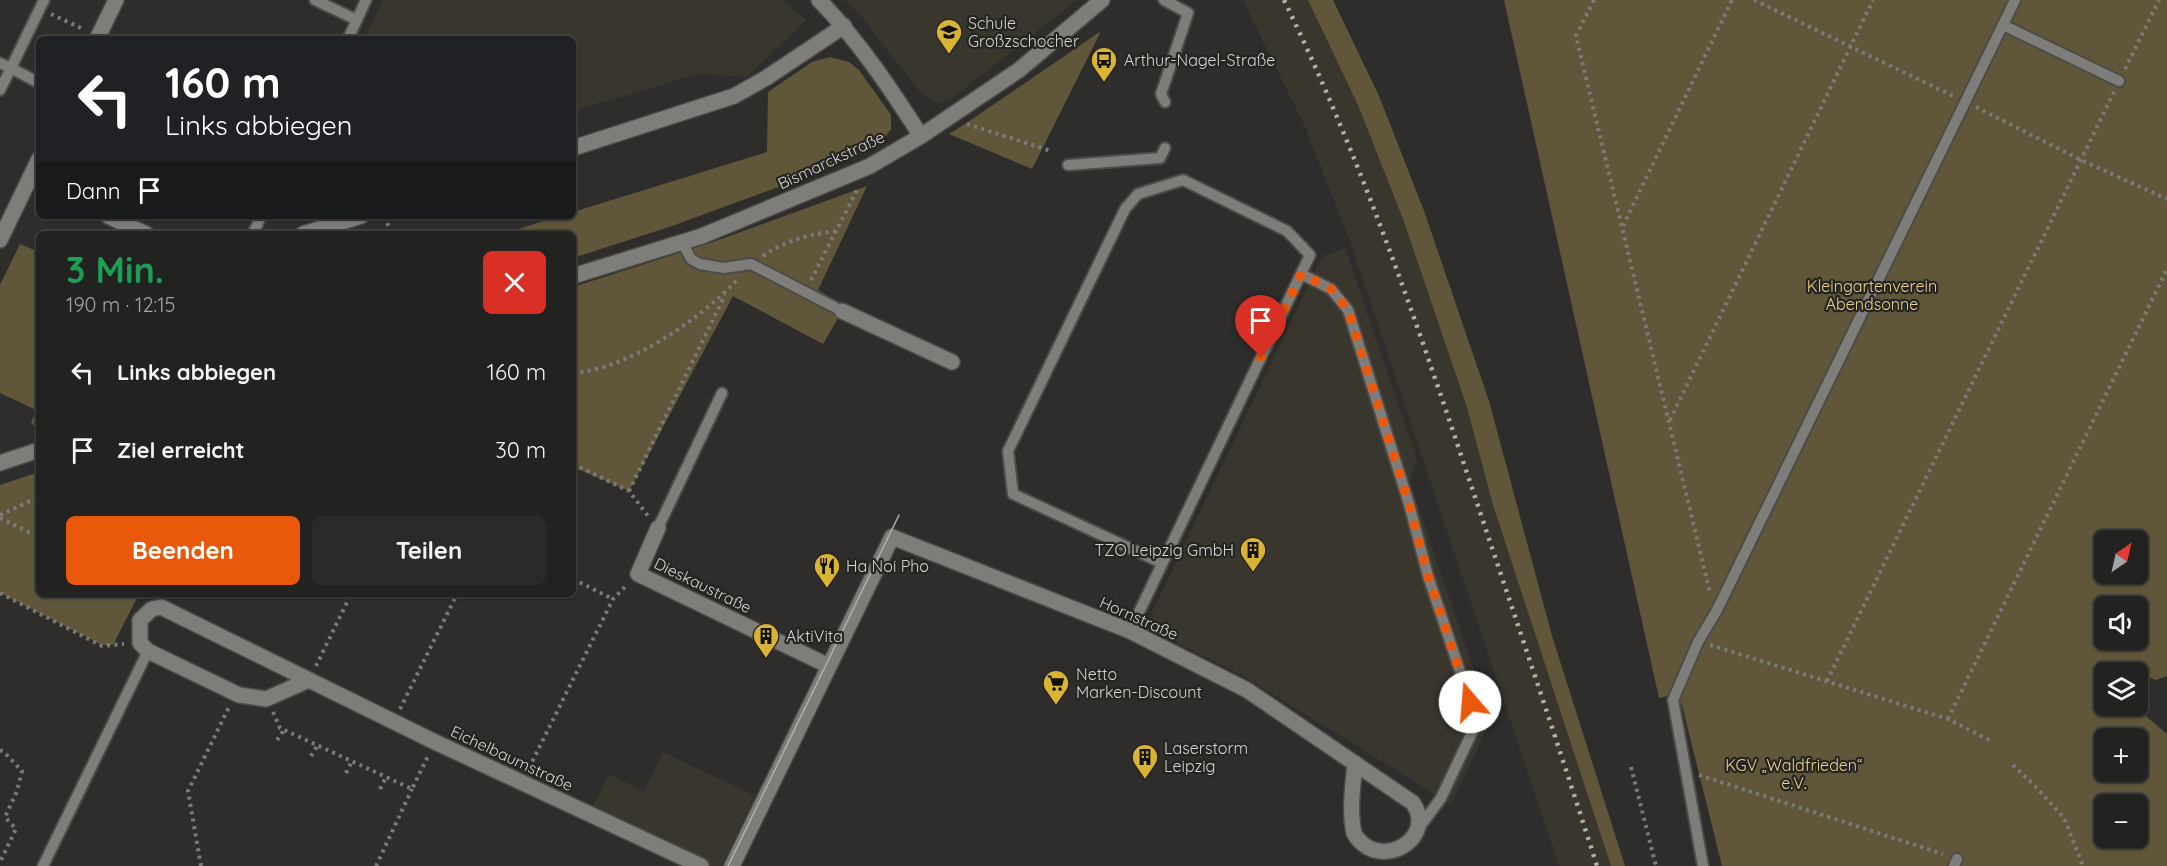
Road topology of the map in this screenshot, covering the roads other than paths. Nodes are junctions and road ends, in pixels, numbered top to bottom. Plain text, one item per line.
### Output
1 (116, 0) edge
2 (315, 0) edge
3 (366, 0) edge
4 (819, 0) edge
5 (1102, 0) edge
6 (1164, 0) edge
7 (2016, 0) edge
8 (42, 4) edge
9 (357, 20) junction
10 (2003, 25) junction
11 (844, 26) junction
12 (99, 36) edge
13 (349, 36) edge
14 (0, 63) edge
15 (11, 68) junction
16 (36, 81) edge
17 (2119, 81) road end
18 (0, 90) edge
19 (1165, 102) dead end
20 (921, 136) junction
21 (576, 147) edge
22 (1165, 148) dead end
23 (1068, 165) dead end
24 (34, 181) edge
25 (114, 219) edge
26 (350, 219) edge
27 (140, 231) edge
28 (312, 231) edge
29 (0, 240) edge
30 (682, 242) junction
31 (1301, 274) junction
32 (576, 275) edge
33 (842, 311) joint
34 (952, 362) dead end
35 (722, 393) dead end
36 (36, 451) edge
37 (0, 463) edge
38 (658, 528) joint
39 (1162, 563) junction
40 (1130, 631) junction
41 (144, 647) junction
42 (829, 666) junction
43 (309, 680) junction
44 (1355, 763) junction
45 (1419, 828) junction
46 (44, 866) edge
47 (701, 866) edge
48 (732, 866) edge
49 (1703, 866) edge

1 - 12 street
2 - 9 lane
3 - 9 lane
4 - 11 street
5 - 20 street, Bismarckstraße
6 - 19 lane
7 - 10 lane
8 - 15 lane
9 - 13 lane
10 - 17 lane
10 - 49 lane
11 - 20 street
11 - 21 street
14 - 15 lane
15 - 16 lane
15 - 18 lane
20 - 30 street, Bismarckstraße
22 - 23 lane
24 - 29 street
25 - 27 street
26 - 28 street
30 - 32 street, Bismarckstraße
30 - 33 lane
31 - 39 lane
31 - 39 lane
31 - 45 lane
33 - 34 street
35 - 38 lane
36 - 37 street
38 - 42 street, Dieskaustraße
39 - 40 lane
40 - 42 street, Hornstraße
40 - 44 street, Hornstraße
41 - 43 street
41 - 43 street, Eichelbaumstraße
41 - 46 lane
42 - 48 street
43 - 47 street, Eichelbaumstraße
44 - 45 street, Hornstraße
44 - 45 street

